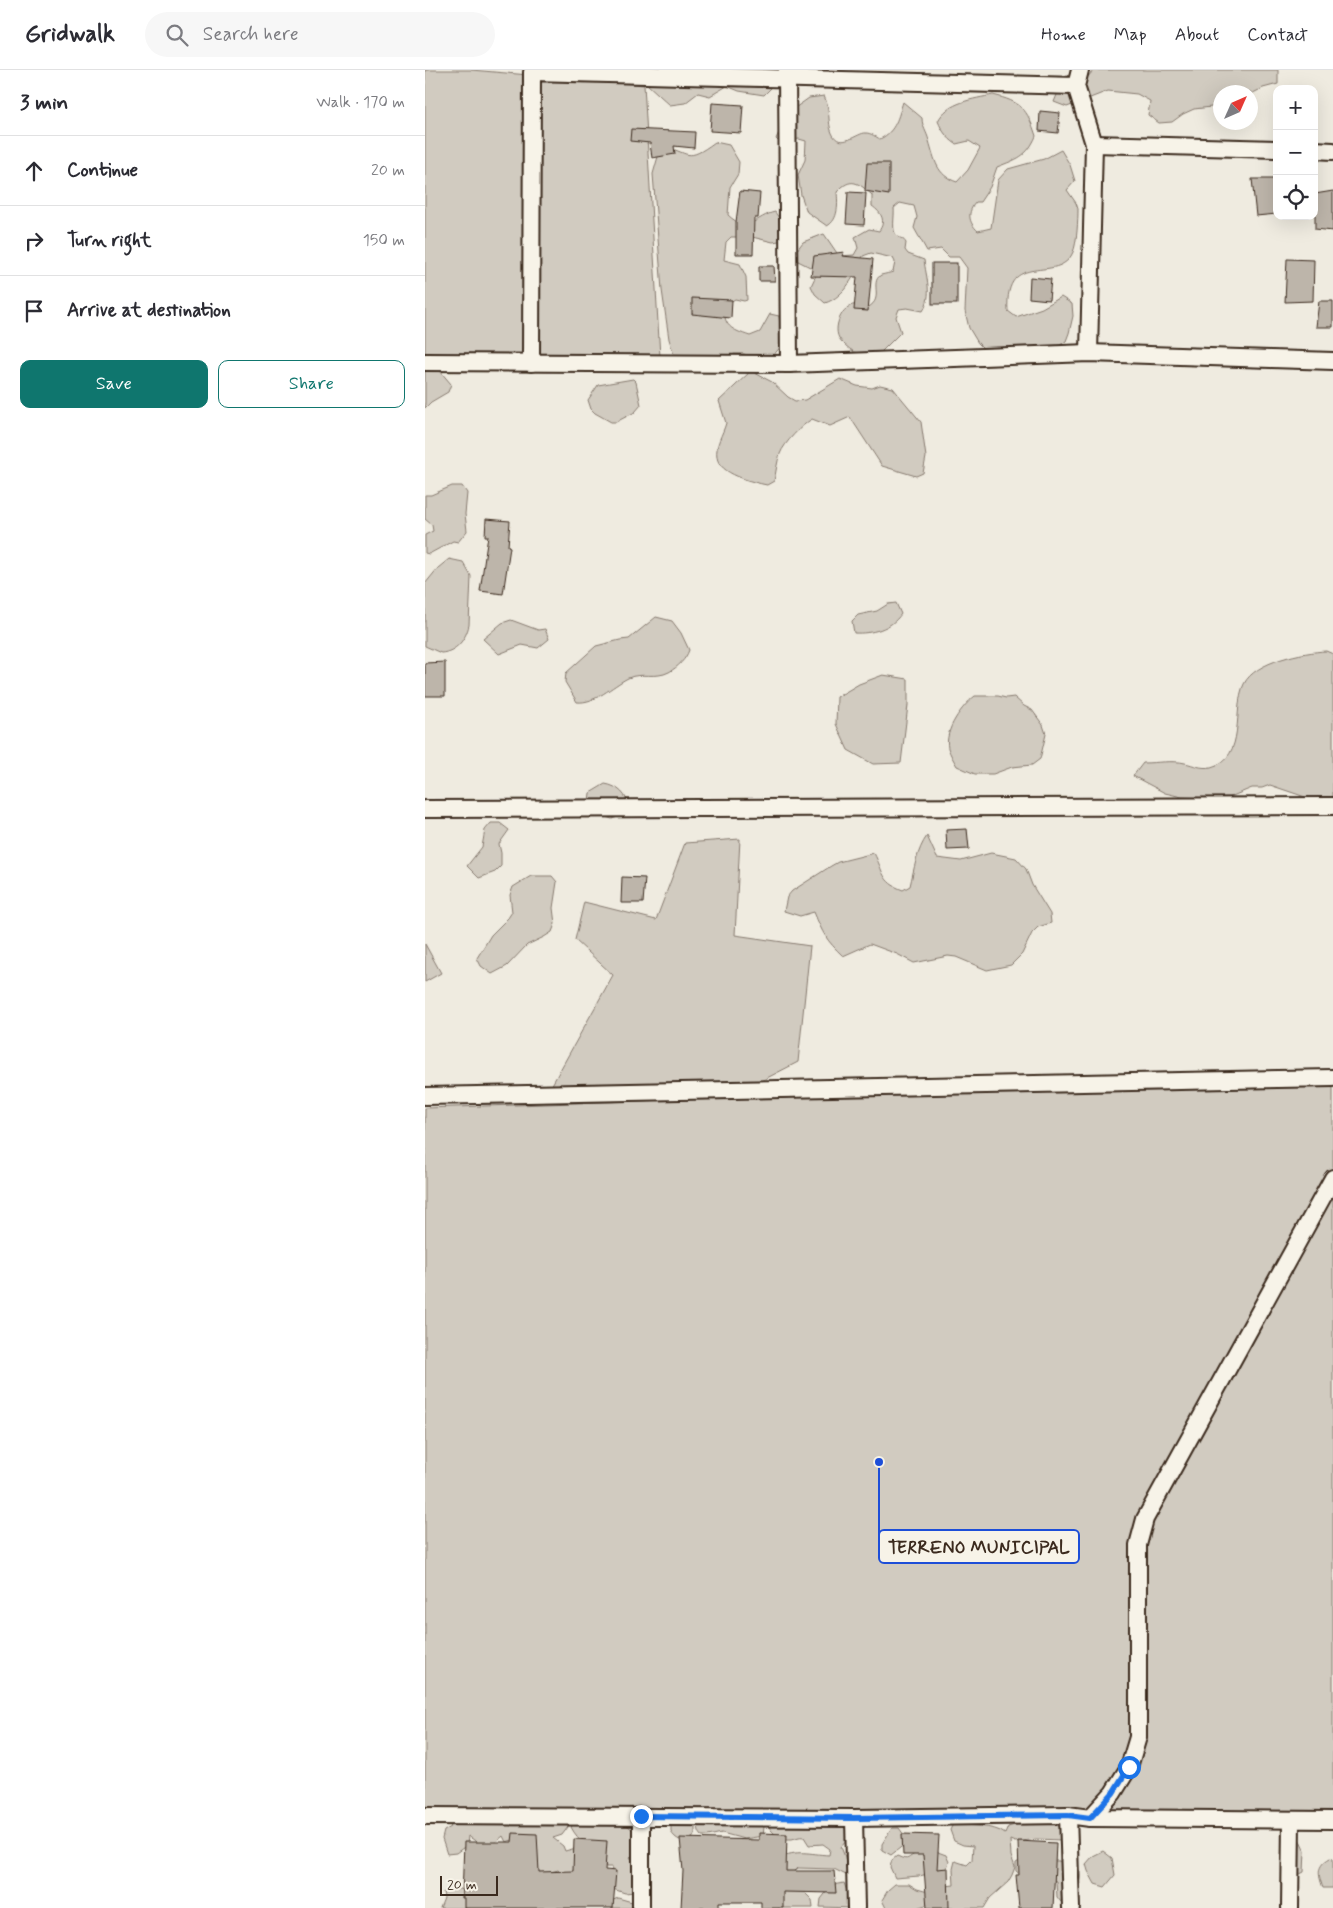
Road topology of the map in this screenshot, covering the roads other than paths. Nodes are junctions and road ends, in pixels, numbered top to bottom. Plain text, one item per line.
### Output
1 (1080, 70) edge
2 (787, 74) edge
3 (1076, 86) junction
4 (1094, 144) junction
5 (1273, 149) edge
6 (1318, 150) edge
7 (1333, 151) edge
8 (1089, 353) junction
9 (1333, 361) edge
10 (425, 362) edge
11 (531, 363) junction
12 (789, 364) junction
13 (1333, 806) edge
14 (425, 809) edge
15 (1333, 1078) edge
16 (425, 1096) edge
17 (1333, 1178) edge
18 (1068, 1815) junction
19 (425, 1816) edge
20 (641, 1816) junction
21 (854, 1818) junction
22 (1090, 1818) junction
23 (1291, 1820) junction
24 (1333, 1820) edge
25 (641, 1908) edge
26 (856, 1908) edge
27 (1071, 1908) edge
28 (1290, 1908) edge

1 - 3 street
2 - 3 street
2 - 11 street
2 - 12 street
3 - 4 street
4 - 5 street
4 - 8 street
6 - 7 street
8 - 9 street
8 - 12 street
10 - 11 street
11 - 12 street
13 - 14 street
15 - 16 street
17 - 22 street
18 - 21 street
18 - 22 street
18 - 27 street
19 - 20 street
20 - 21 street
20 - 25 street
21 - 26 street
22 - 23 street
23 - 24 street
23 - 28 street

